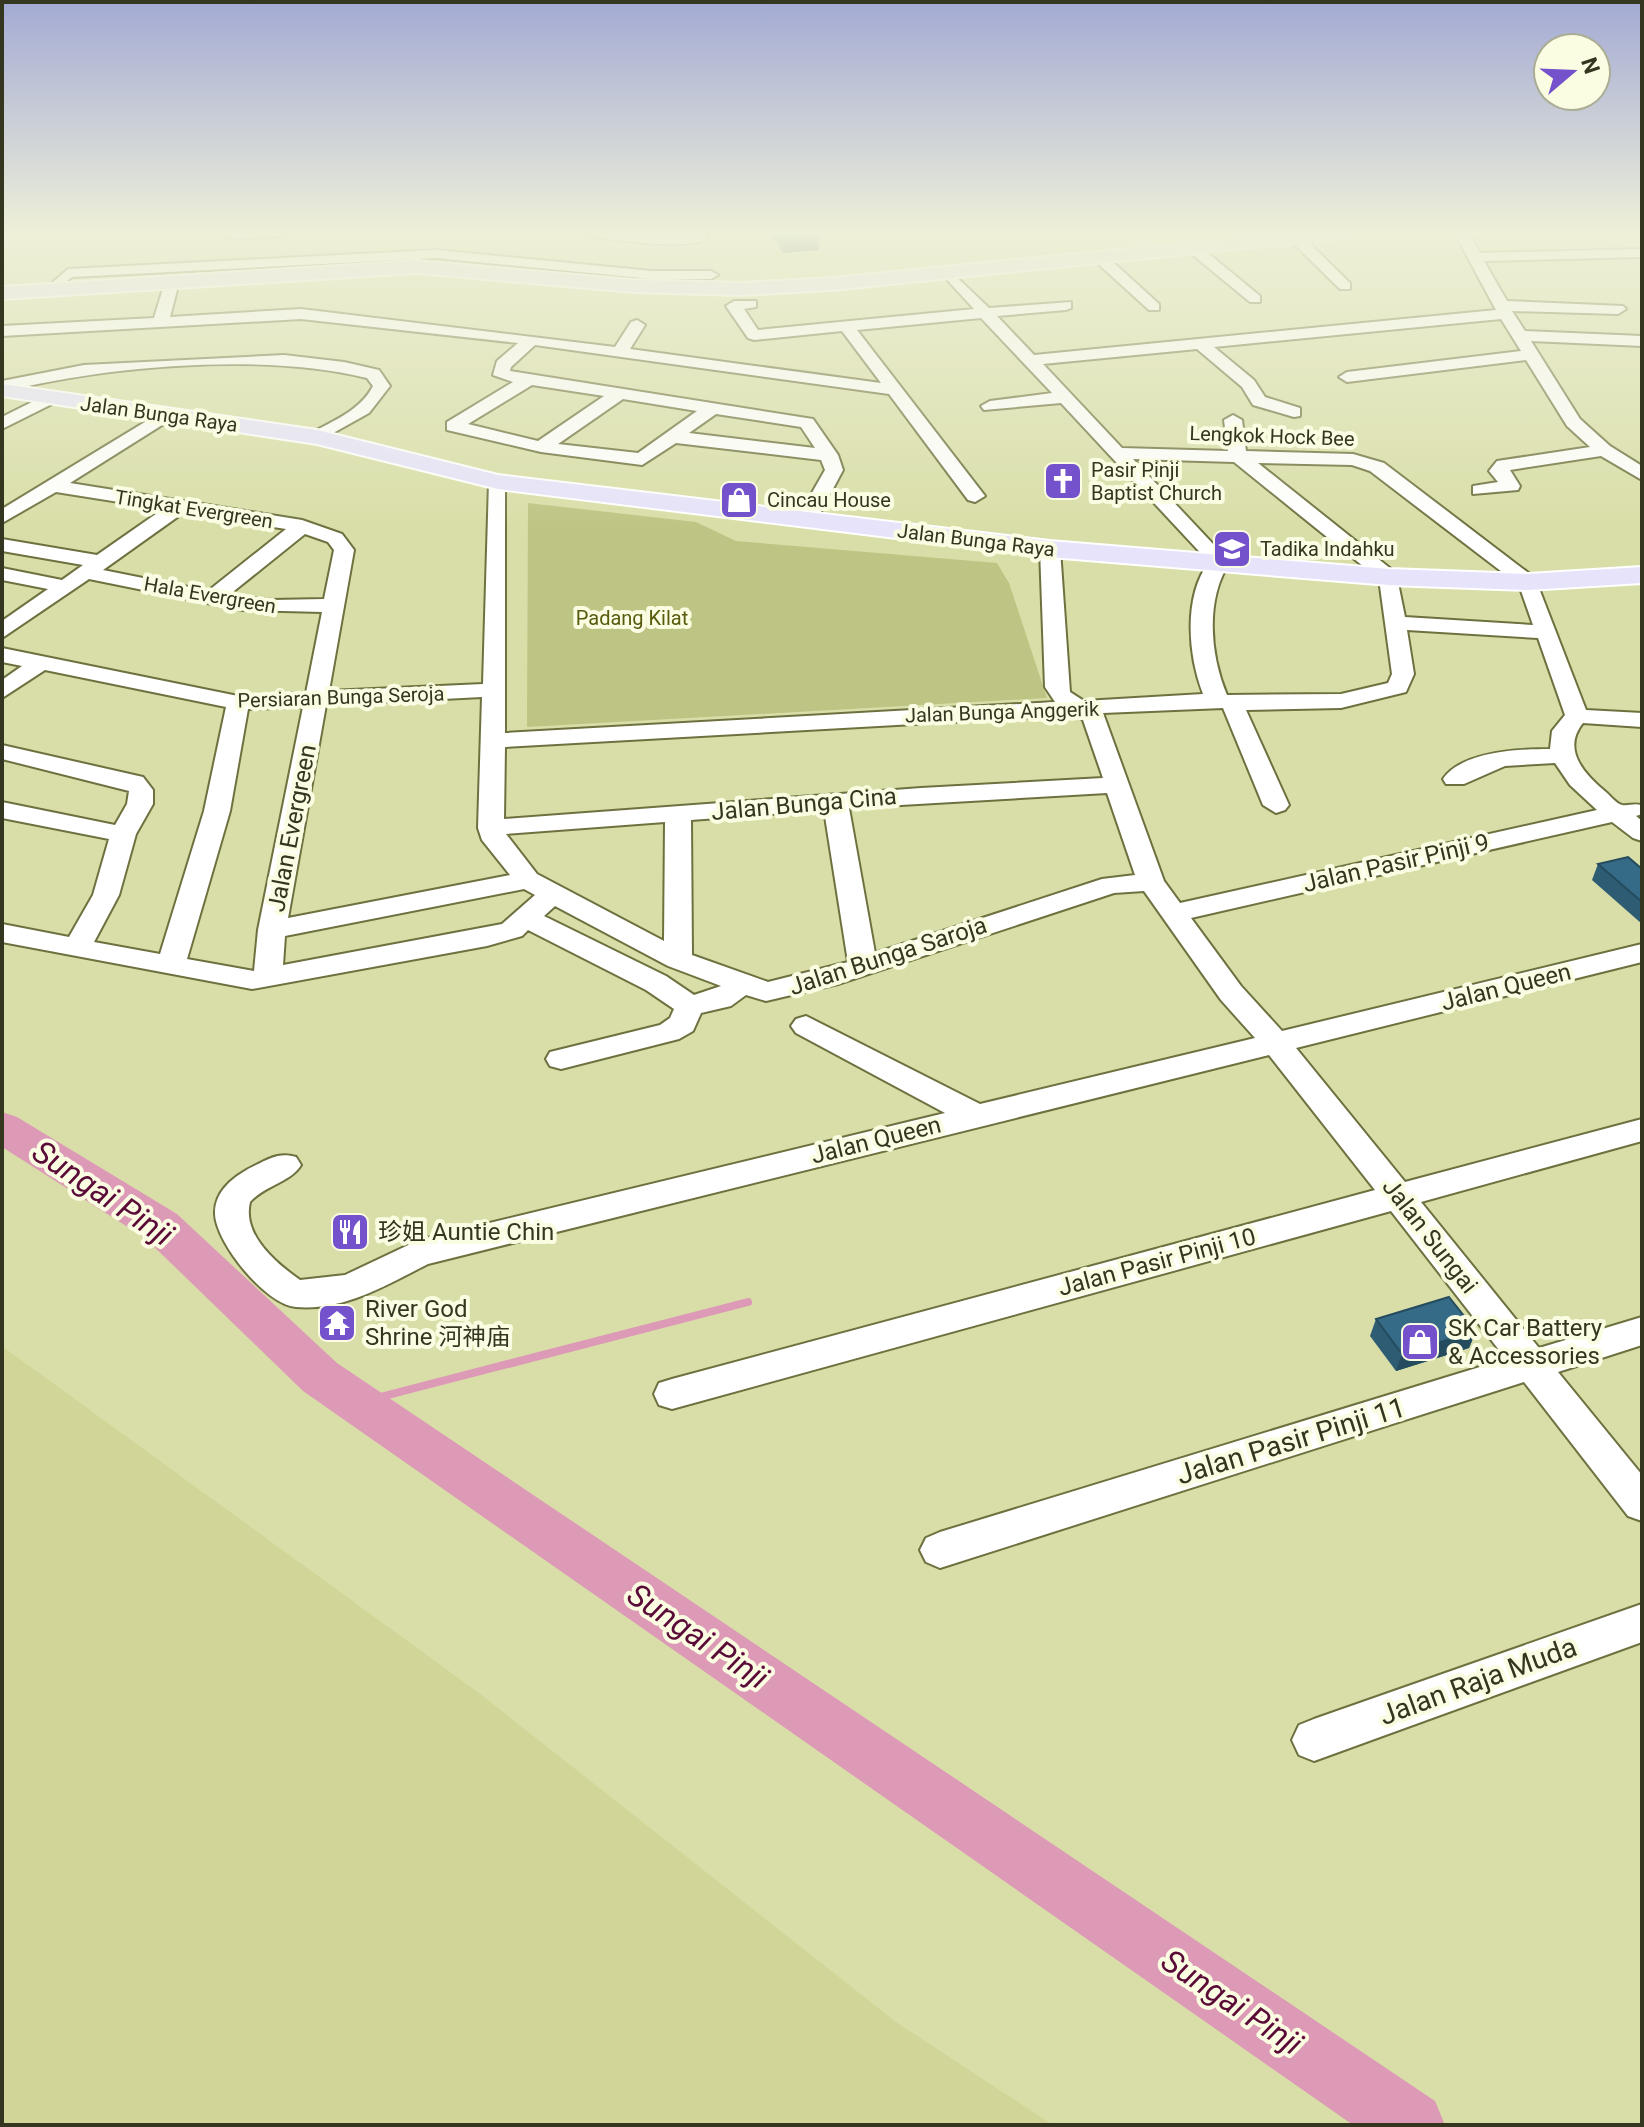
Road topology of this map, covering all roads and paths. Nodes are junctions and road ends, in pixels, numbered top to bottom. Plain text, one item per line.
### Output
1 (454, 331) edge
2 (633, 331) edge
3 (751, 331) edge
4 (801, 331) edge
5 (850, 331) edge
6 (1003, 331) edge
7 (1321, 331) edge
8 (1519, 331) edge
9 (771, 334) junction
10 (1522, 336) junction
11 (532, 340) junction
12 (1642, 341) edge
13 (1202, 345) junction
14 (620, 353) junction
15 (1533, 354) junction
16 (1030, 360) junction
17 (786, 363) junction
18 (1347, 377) dead end
19 (527, 381) junction
20 (852, 386) junction
21 (2, 389) edge
22 (895, 389) junction
23 (619, 394) junction
24 (1065, 397) junction
25 (50, 398) junction
26 (990, 406) dead end
27 (711, 409) junction
28 (1294, 412) dead end
29 (818, 414) junction
30 (169, 415) junction
31 (1233, 420) dead end
32 (2, 424) edge
33 (317, 437) junction
34 (674, 437) junction
35 (1341, 441) dead end
36 (541, 447) junction
37 (1604, 450) junction
38 (1118, 453) junction
39 (829, 455) junction
40 (1238, 456) junction
41 (1367, 462) junction
42 (1637, 467) edge
43 (498, 482) junction
44 (52, 486) junction
45 (1480, 490) dead end
46 (975, 496) dead end
47 (179, 507) junction
48 (2, 517) edge
49 (807, 519) junction
50 (302, 526) junction
51 (335, 538) joint
52 (2, 545) edge
53 (1050, 549) junction
54 (1220, 562) junction
55 (96, 567) junction
56 (2, 574) edge
57 (1642, 575) edge
58 (1389, 577) junction
59 (1528, 582) junction
60 (67, 587) junction
61 (215, 596) junction
62 (332, 605) junction
63 (1397, 623) junction
64 (2, 631) edge
65 (1546, 632) junction
66 (2, 655) edge
67 (41, 663) junction
68 (492, 690) junction
69 (2, 691) edge
70 (317, 702) junction
71 (1225, 702) junction
72 (238, 703) junction
73 (1085, 709) junction
74 (1577, 716) junction
75 (1642, 720) edge
76 (492, 741) junction
77 (2, 752) edge
78 (1561, 756) junction
79 (1455, 779) dead end
80 (1118, 785) junction
81 (835, 801) junction
82 (1276, 805) dead end
83 (2, 810) edge
84 (1630, 811) edge
85 (678, 814) junction
86 (491, 828) junction
87 (1642, 833) edge
88 (123, 834) junction
89 (1151, 882) junction
90 (540, 887) junction
91 (1174, 913) junction
92 (526, 918) junction
93 (272, 930) junction
94 (2, 933) edge
95 (77, 948) junction
96 (1642, 953) edge
97 (678, 960) junction
98 (863, 965) junction
99 (170, 967) junction
100 (267, 980) junction
101 (740, 986) junction
102 (689, 1006) junction
103 (806, 1026) dead end
104 (1277, 1044) junction
105 (561, 1059) dead end
106 (976, 1116) junction
107 (1642, 1130) edge
108 (285, 1165) dead end
109 (1398, 1197) junction
110 (1642, 1331) edge
111 (1533, 1366) junction
112 (672, 1394) dead end
113 (1642, 1504) edge
114 (940, 1550) dead end
115 (1642, 1623) edge
116 (1314, 1740) dead end

1 - 11 street
2 - 14 street
3 - 9 street
4 - 9 street
5 - 22 street
6 - 16 street
7 - 13 street
8 - 10 street
9 - 17 street
10 - 12 street
10 - 15 street
11 - 14 street
11 - 19 street
13 - 16 street
13 - 28 street
14 - 17 street
15 - 18 street
15 - 37 street
16 - 24 street
17 - 20 street
19 - 23 street
19 - 36 street
20 - 22 street
20 - 29 street
21 - 25 main road, Jalan Bunga Raya
21 - 33 street, Jalan Bunga Raya
22 - 46 street
23 - 27 street
23 - 36 street
24 - 26 street
24 - 38 street
25 - 30 main road, Jalan Bunga Raya
25 - 32 street
27 - 29 street
27 - 34 street
29 - 39 street
30 - 33 main road, Jalan Bunga Raya
30 - 44 street
31 - 40 street
33 - 43 main road, Jalan Bunga Raya
34 - 36 street
34 - 39 street
35 - 41 street
37 - 42 street
37 - 45 street
38 - 40 street, Lengkok Hock Bee
38 - 54 street
39 - 49 street
40 - 41 street, Lengkok Hock Bee
40 - 58 street
41 - 59 street, Lengkok Hock Bee
43 - 49 main road, Jalan Bunga Raya
43 - 68 street
44 - 47 street, Tingkat Evergreen
44 - 48 street
47 - 50 street, Tingkat Evergreen
47 - 55 street
49 - 53 main road, Jalan Bunga Raya
50 - 51 street, Tingkat Evergreen
50 - 61 street
51 - 62 street, Jalan Evergreen
52 - 55 street, Hala Evergreen
53 - 54 main road, Jalan Bunga Raya
53 - 73 street
54 - 58 main road, Jalan Bunga Raya
54 - 71 street
55 - 60 street
55 - 61 street, Hala Evergreen
56 - 60 street
57 - 59 main road, Jalan Bunga Raya
58 - 59 main road, Jalan Bunga Raya
58 - 63 street, Jalan Bunga Anggerik
59 - 65 street
60 - 64 street
61 - 62 street, Hala Evergreen
62 - 70 street, Jalan Evergreen
63 - 65 street
63 - 71 street, Jalan Bunga Anggerik
65 - 74 street
66 - 67 street, Persiaran Bunga Seroja
67 - 69 street
67 - 72 street, Persiaran Bunga Seroja
68 - 70 street, Persiaran Bunga Seroja
68 - 76 street
70 - 72 street, Persiaran Bunga Seroja
70 - 93 street, Jalan Evergreen
71 - 73 street, Jalan Bunga Anggerik
71 - 82 street
72 - 99 street
73 - 76 street, Jalan Bunga Anggerik
73 - 80 street, Jalan Sungai
74 - 75 street
74 - 78 street
76 - 86 street
77 - 88 street
78 - 79 street
78 - 84 street
80 - 81 street, Jalan Bunga Cina
80 - 89 street, Jalan Sungai
81 - 85 street, Jalan Bunga Cina
81 - 98 street
83 - 88 street
84 - 87 street
84 - 91 street, Jalan Pasir Pinji 9
85 - 86 street, Jalan Bunga Cina
85 - 97 street
86 - 90 street, Jalan Bunga Saroja
88 - 95 street
89 - 91 street, Jalan Sungai
89 - 98 street, Jalan Bunga Saroja
90 - 92 street
90 - 93 street
90 - 97 street, Jalan Bunga Saroja
91 - 104 street, Jalan Sungai
92 - 100 street
92 - 102 street
93 - 100 street, Jalan Evergreen
94 - 95 street
95 - 99 street
96 - 104 street, Jalan Queen
97 - 101 street, Jalan Bunga Saroja
98 - 101 street, Jalan Bunga Saroja
99 - 100 street
101 - 102 street
102 - 105 street
103 - 106 street
104 - 106 street, Jalan Queen
104 - 109 street, Jalan Sungai
106 - 108 street, Jalan Queen
107 - 109 street, Jalan Pasir Pinji 10
109 - 111 street, Jalan Sungai
109 - 112 street, Jalan Pasir Pinji 10
110 - 111 street, Jalan Pasir Pinji 11
111 - 113 street, Jalan Sungai
111 - 114 street, Jalan Pasir Pinji 11
115 - 116 street, Jalan Raja Muda

